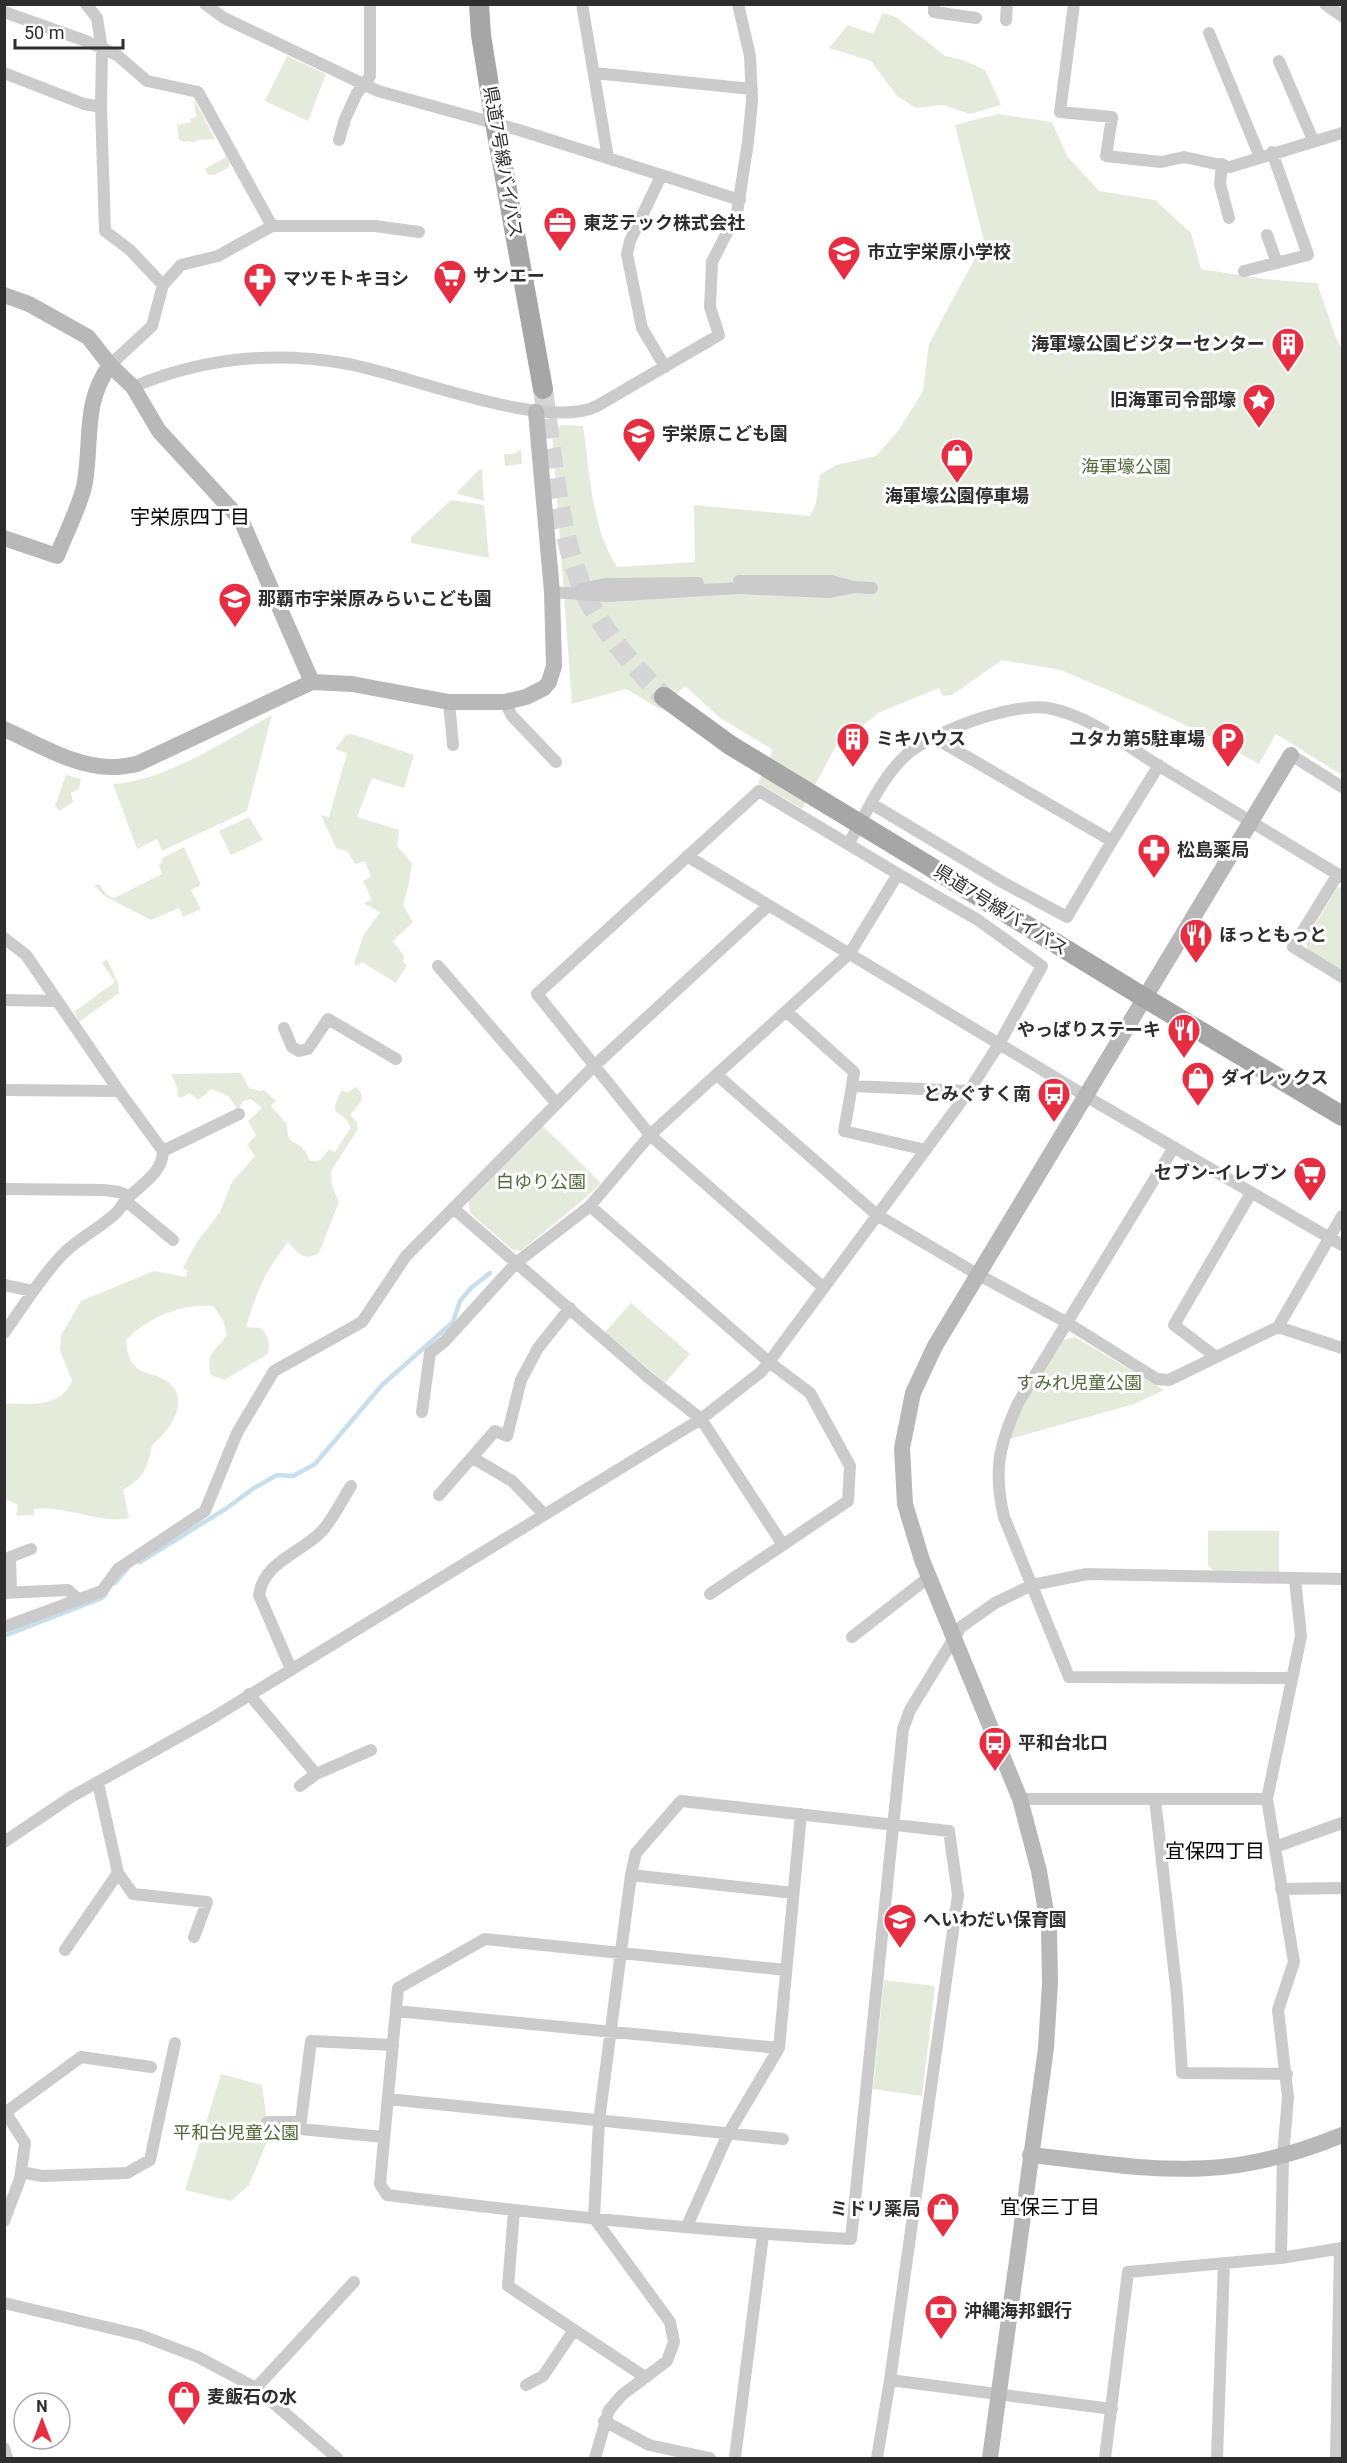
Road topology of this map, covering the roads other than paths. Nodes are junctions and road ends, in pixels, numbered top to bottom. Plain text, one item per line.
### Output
1 (86, 4) edge
2 (205, 4) edge
3 (370, 4) edge
4 (479, 4) edge
5 (582, 4) edge
6 (738, 4) edge
7 (934, 4) edge
8 (1007, 4) edge
9 (1074, 4) edge
10 (1325, 4) edge
11 (4, 12) edge
12 (1342, 16) edge
13 (976, 18) dead end
14 (1006, 20) dead end
15 (1209, 33) dead end
16 (102, 49) junction
17 (1279, 61) dead end
18 (4, 73) edge
19 (594, 73) junction
20 (364, 85) junction
21 (752, 89) junction
22 (101, 107) junction
23 (495, 123) junction
24 (1341, 136) edge
25 (339, 140) dead end
26 (1313, 140) junction
27 (1272, 152) junction
28 (1260, 157) junction
29 (608, 158) junction
30 (1222, 164) junction
31 (661, 176) junction
32 (740, 200) junction
33 (1229, 218) dead end
34 (272, 226) junction
35 (419, 232) dead end
36 (1267, 235) dead end
37 (1277, 263) junction
38 (1244, 272) dead end
39 (163, 285) junction
40 (4, 295) edge
41 (111, 365) junction
42 (665, 367) junction
43 (133, 387) junction
44 (543, 389) tunnel mouth
45 (536, 412) junction
46 (4, 538) edge
47 (872, 588) dead end
48 (552, 592) junction
49 (312, 682) junction
50 (664, 697) tunnel mouth
51 (449, 702) junction
52 (506, 702) junction
53 (4, 729) edge
54 (933, 737) junction
55 (453, 745) dead end
56 (1291, 755) joint
57 (556, 762) dead end
58 (1160, 765) junction
59 (1342, 787) edge
60 (872, 804) junction
61 (1252, 821) junction
62 (1112, 841) junction
63 (848, 844) junction
64 (687, 856) junction
65 (898, 874) junction
66 (1340, 876) edge
67 (768, 906) junction
68 (4, 938) edge
69 (850, 953) junction
70 (438, 966) dead end
71 (1342, 977) edge
72 (1144, 998) junction
73 (4, 1000) edge
74 (57, 1001) junction
75 (788, 1012) junction
76 (284, 1028) dead end
77 (999, 1044) junction
78 (396, 1059) dead end
79 (594, 1066) junction
80 (717, 1075) junction
81 (852, 1086) junction
82 (4, 1090) edge
83 (118, 1091) junction
84 (969, 1091) junction
85 (1085, 1095) junction
86 (558, 1104) junction
87 (239, 1114) dead end
88 (1342, 1116) edge
89 (651, 1135) junction
90 (1174, 1147) junction
91 (926, 1150) junction
92 (163, 1151) junction
93 (4, 1189) edge
94 (1251, 1193) junction
95 (128, 1199) junction
96 (590, 1206) junction
97 (453, 1208) junction
98 (877, 1215) junction
99 (1342, 1216) edge
100 (1328, 1238) junction
101 (173, 1240) dead end
102 (1342, 1245) edge
103 (516, 1263) junction
104 (977, 1274) junction
105 (4, 1285) edge
106 (824, 1288) junction
107 (33, 1291) junction
108 (570, 1308) junction
109 (1066, 1322) junction
110 (1278, 1327) junction
111 (4, 1333) edge
112 (1342, 1348) edge
113 (1216, 1356) junction
114 (769, 1362) junction
115 (422, 1413) dead end
116 (701, 1419) junction
117 (472, 1458) junction
118 (351, 1486) dead end
119 (439, 1495) dead end
120 (544, 1514) junction
121 (783, 1545) junction
122 (31, 1549) dead end
123 (929, 1577) junction
124 (1295, 1579) junction
125 (1342, 1579) edge
126 (1032, 1585) junction
127 (8, 1592) edge
128 (710, 1594) dead end
129 (78, 1599) junction
130 (4, 1627) edge
131 (852, 1637) dead end
132 (954, 1640) junction
133 (291, 1669) junction
134 (1292, 1678) junction
135 (249, 1694) junction
136 (371, 1750) dead end
137 (316, 1774) junction
138 (98, 1784) junction
139 (300, 1786) dead end
140 (1020, 1799) junction
141 (1155, 1799) junction
142 (1267, 1799) junction
143 (801, 1814) junction
144 (1342, 1823) edge
145 (894, 1825) junction
146 (4, 1842) edge
147 (1275, 1847) junction
148 (118, 1873) junction
149 (631, 1875) junction
150 (1342, 1888) edge
151 (1281, 1889) junction
152 (793, 1893) junction
153 (194, 1936) dead end
154 (65, 1950) dead end
155 (619, 1954) junction
156 (786, 1970) junction
157 (396, 2010) junction
158 (610, 2031) junction
159 (175, 2043) dead end
160 (393, 2045) junction
161 (779, 2048) junction
162 (151, 2067) dead end
163 (1287, 2074) junction
164 (388, 2099) junction
165 (5, 2111) edge
166 (599, 2121) junction
167 (267, 2122) dead end
168 (301, 2122) junction
169 (728, 2134) junction
170 (1342, 2135) edge
171 (384, 2137) junction
172 (783, 2139) dead end
173 (1030, 2155) junction
174 (1283, 2155) junction
175 (21, 2172) junction
176 (514, 2211) junction
177 (594, 2218) junction
178 (4, 2221) edge
179 (687, 2226) junction
180 (763, 2235) junction
181 (1341, 2248) edge
182 (1281, 2258) junction
183 (1224, 2263) junction
184 (354, 2283) dead end
185 (4, 2303) edge
186 (573, 2330) junction
187 (645, 2377) junction
188 (890, 2380) junction
189 (526, 2385) dead end
190 (256, 2388) junction
191 (999, 2394) junction
192 (1112, 2409) junction
193 (604, 2421) junction
194 (4, 2448) edge
195 (7, 2458) edge
196 (337, 2458) edge
197 (595, 2458) edge
198 (710, 2458) edge
199 (735, 2458) edge
200 (877, 2458) edge
201 (990, 2458) edge
202 (1105, 2458) edge
203 (1217, 2458) edge
204 (1336, 2458) edge

1 - 16 street
2 - 20 street
3 - 20 street
4 - 23 main road, 県道7号線バイパス
5 - 19 street
6 - 21 street
7 - 13 street
8 - 14 street
9 - 30 street
10 - 12 street
11 - 16 street
15 - 28 street
16 - 22 street
16 - 34 street
17 - 26 street
18 - 22 street
19 - 21 street
19 - 29 street
20 - 23 street
20 - 25 street
21 - 32 street
22 - 39 street
23 - 29 street
23 - 44 main road, 県道7号線バイパス
24 - 26 street
26 - 27 street
27 - 28 street
27 - 37 street
28 - 30 street
29 - 31 street
30 - 33 street
31 - 32 street
31 - 42 street
32 - 42 street
34 - 35 street
34 - 39 street
36 - 37 street
37 - 38 street
39 - 41 street
40 - 41 street
41 - 43 street
41 - 46 street
42 - 45 street
43 - 45 street
43 - 49 street
45 - 48 street
47 - 48 street
48 - 52 street
49 - 51 street
49 - 53 street
50 - 72 main road, 県道7号線バイパス, bridge
51 - 52 street
51 - 55 street
52 - 57 street
54 - 58 street
54 - 60 street
54 - 62 street
56 - 59 street
56 - 61 street
58 - 61 street
58 - 62 street
60 - 62 street
60 - 63 street
61 - 66 street
61 - 72 street
63 - 64 street
63 - 65 street
64 - 67 street
64 - 79 street
65 - 69 street
65 - 77 street
66 - 71 street
67 - 69 street
67 - 79 street
68 - 74 street
69 - 75 street
69 - 77 street
70 - 86 street
72 - 85 street
72 - 88 main road, 県道7号線バイパス
73 - 74 street
74 - 83 street
75 - 80 street
75 - 81 street
76 - 78 street
77 - 84 street
77 - 85 street
79 - 86 street
79 - 89 street
80 - 89 street
80 - 98 street
81 - 84 street
81 - 91 street
82 - 83 street
83 - 92 street
84 - 91 street
85 - 90 street
85 - 104 street
86 - 97 street
87 - 92 street
89 - 96 street
89 - 106 street
90 - 94 street
90 - 109 street
91 - 98 street
92 - 95 street
93 - 95 street
94 - 100 street
94 - 113 street
95 - 101 street
95 - 107 street
96 - 103 street
96 - 114 street
97 - 103 street
97 - 129 street
98 - 104 street
98 - 106 street
99 - 100 street
100 - 102 street
100 - 110 street
103 - 108 street
103 - 115 street
104 - 109 street
104 - 123 street
105 - 107 street
106 - 114 street
107 - 111 street
108 - 116 street
108 - 117 street
109 - 113 street
109 - 126 street
110 - 112 street
110 - 113 street
114 - 116 street
114 - 121 street
116 - 120 street
116 - 121 street
117 - 119 street
117 - 120 street
118 - 133 street
120 - 133 street
121 - 128 street
122 - 127 street
123 - 131 street
123 - 132 street
124 - 125 street
124 - 126 street
124 - 134 street
126 - 132 street
126 - 134 street
127 - 129 street
129 - 130 street
132 - 140 street
132 - 145 street
133 - 135 street
134 - 142 street
135 - 137 street
135 - 138 street
136 - 137 street
137 - 139 street
138 - 146 street
138 - 148 street
140 - 141 street
140 - 173 street
141 - 142 street
141 - 163 street
142 - 147 street
143 - 145 street
143 - 149 street
143 - 152 street
144 - 147 street
145 - 180 street
145 - 188 street
147 - 151 street
148 - 153 street
148 - 154 street
149 - 152 street
149 - 155 street
150 - 151 street
151 - 163 street
152 - 156 street
155 - 156 street
155 - 157 street
155 - 158 street
156 - 161 street
157 - 158 street
157 - 160 street
158 - 161 street
158 - 166 street
159 - 175 street
160 - 164 street
160 - 168 street
161 - 169 street
162 - 165 street
163 - 174 street
164 - 166 street
164 - 171 street
165 - 175 street
166 - 169 street
166 - 177 street
167 - 168 street
168 - 171 street
169 - 172 street
169 - 179 street
170 - 174 street
171 - 176 street
173 - 174 street
173 - 191 street
174 - 182 street
175 - 178 street
176 - 177 street
176 - 186 street
177 - 179 street
177 - 187 street
179 - 180 street
180 - 199 street
181 - 182 street
181 - 204 street
182 - 183 street
183 - 192 street
183 - 203 street
184 - 190 street
185 - 190 street
186 - 187 street
186 - 189 street
187 - 193 street
188 - 191 street
188 - 200 street
190 - 196 street
191 - 192 street
191 - 201 street
192 - 202 street
193 - 197 street
193 - 198 street
194 - 195 street

